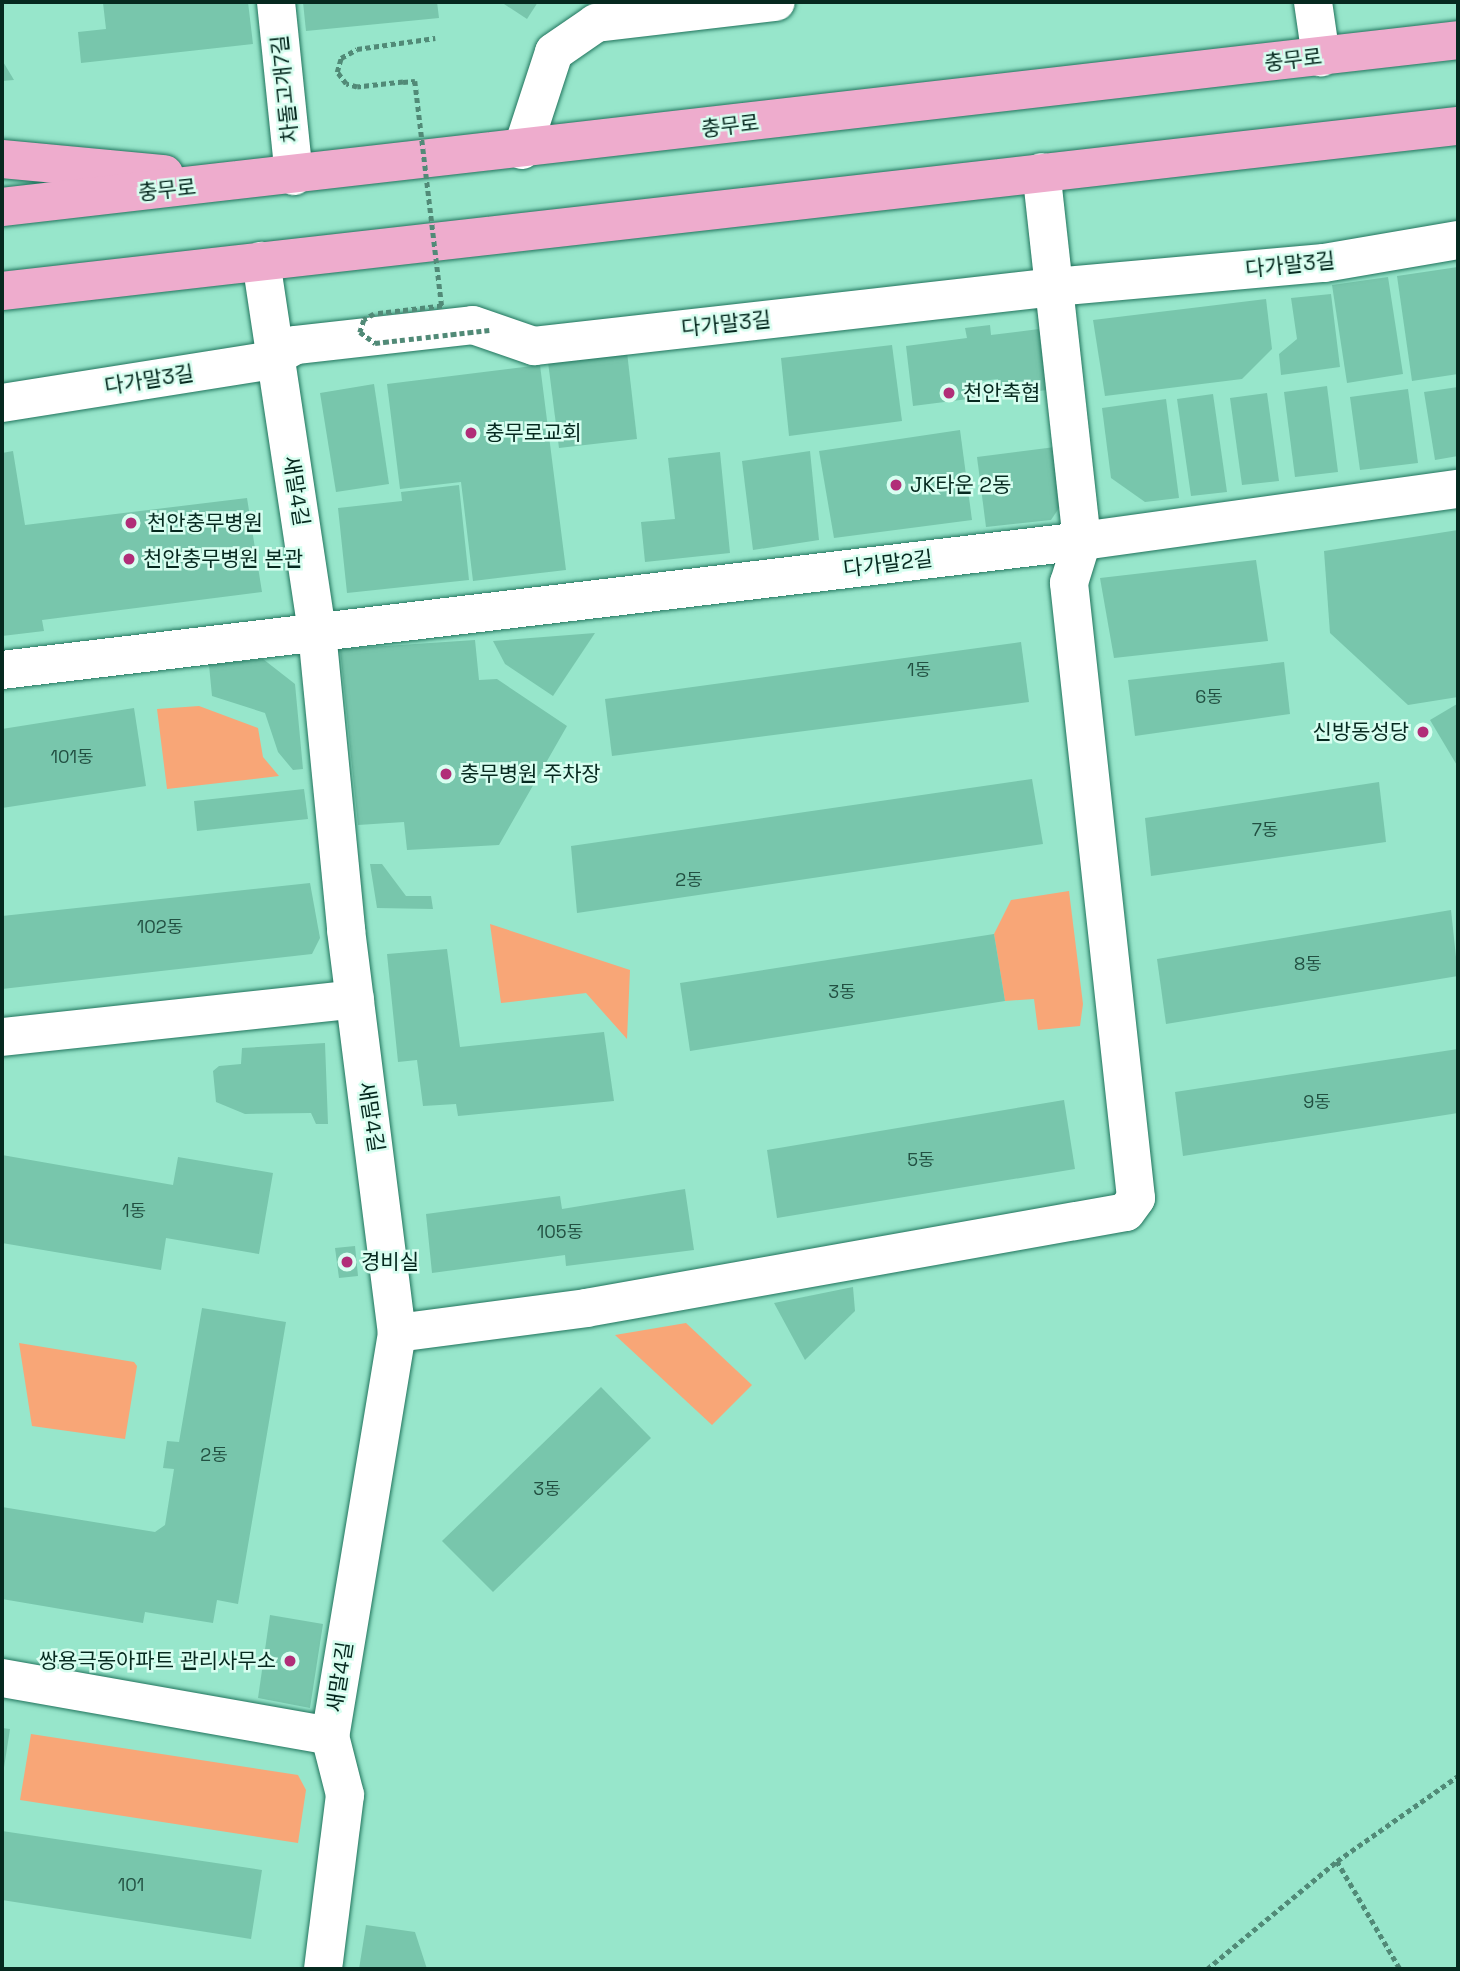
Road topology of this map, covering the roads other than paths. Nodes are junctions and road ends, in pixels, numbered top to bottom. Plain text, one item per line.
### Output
1 (276, 2) edge
2 (776, 2) edge
3 (1313, 2) edge
4 (1458, 40) edge
5 (1321, 57) junction
6 (1458, 126) edge
7 (522, 150) junction
8 (2, 159) edge
9 (1041, 172) junction
10 (295, 176) junction
11 (239, 182) junction
12 (2, 207) edge
13 (1458, 240) edge
14 (261, 261) junction
15 (175, 271) junction
16 (1054, 287) junction
17 (2, 291) edge
18 (2, 311) edge
19 (276, 356) junction
20 (2, 403) edge
21 (1458, 489) edge
22 (1082, 541) junction
23 (317, 632) junction
24 (2, 670) edge
25 (355, 999) junction
26 (2, 1037) edge
27 (397, 1332) junction
28 (2, 1678) edge
29 (330, 1735) junction
30 (323, 1969) edge

1 - 10 street, 차돌고개7길
2 - 7 street
3 - 5 street
4 - 5 main road, 충무로
5 - 7 main road, 충무로
6 - 9 main road
7 - 10 main road, 충무로
8 - 11 main road
9 - 14 main road
9 - 16 street
10 - 11 main road, 충무로
11 - 12 main road, 충무로
13 - 16 street, 다가말3길
14 - 15 main road
14 - 19 street, 새말4길
15 - 17 main road
15 - 18 main road
16 - 19 street, 다가말3길
16 - 22 street
19 - 20 street, 다가말3길
19 - 23 street, 새말4길
21 - 22 street, 다가말2길
22 - 23 street, 다가말2길
22 - 27 street
23 - 24 street, 다가말2길
23 - 25 street, 새말4길
25 - 26 street
25 - 27 street, 새말4길
27 - 29 street, 새말4길
28 - 29 street
29 - 30 street, 새말4길

